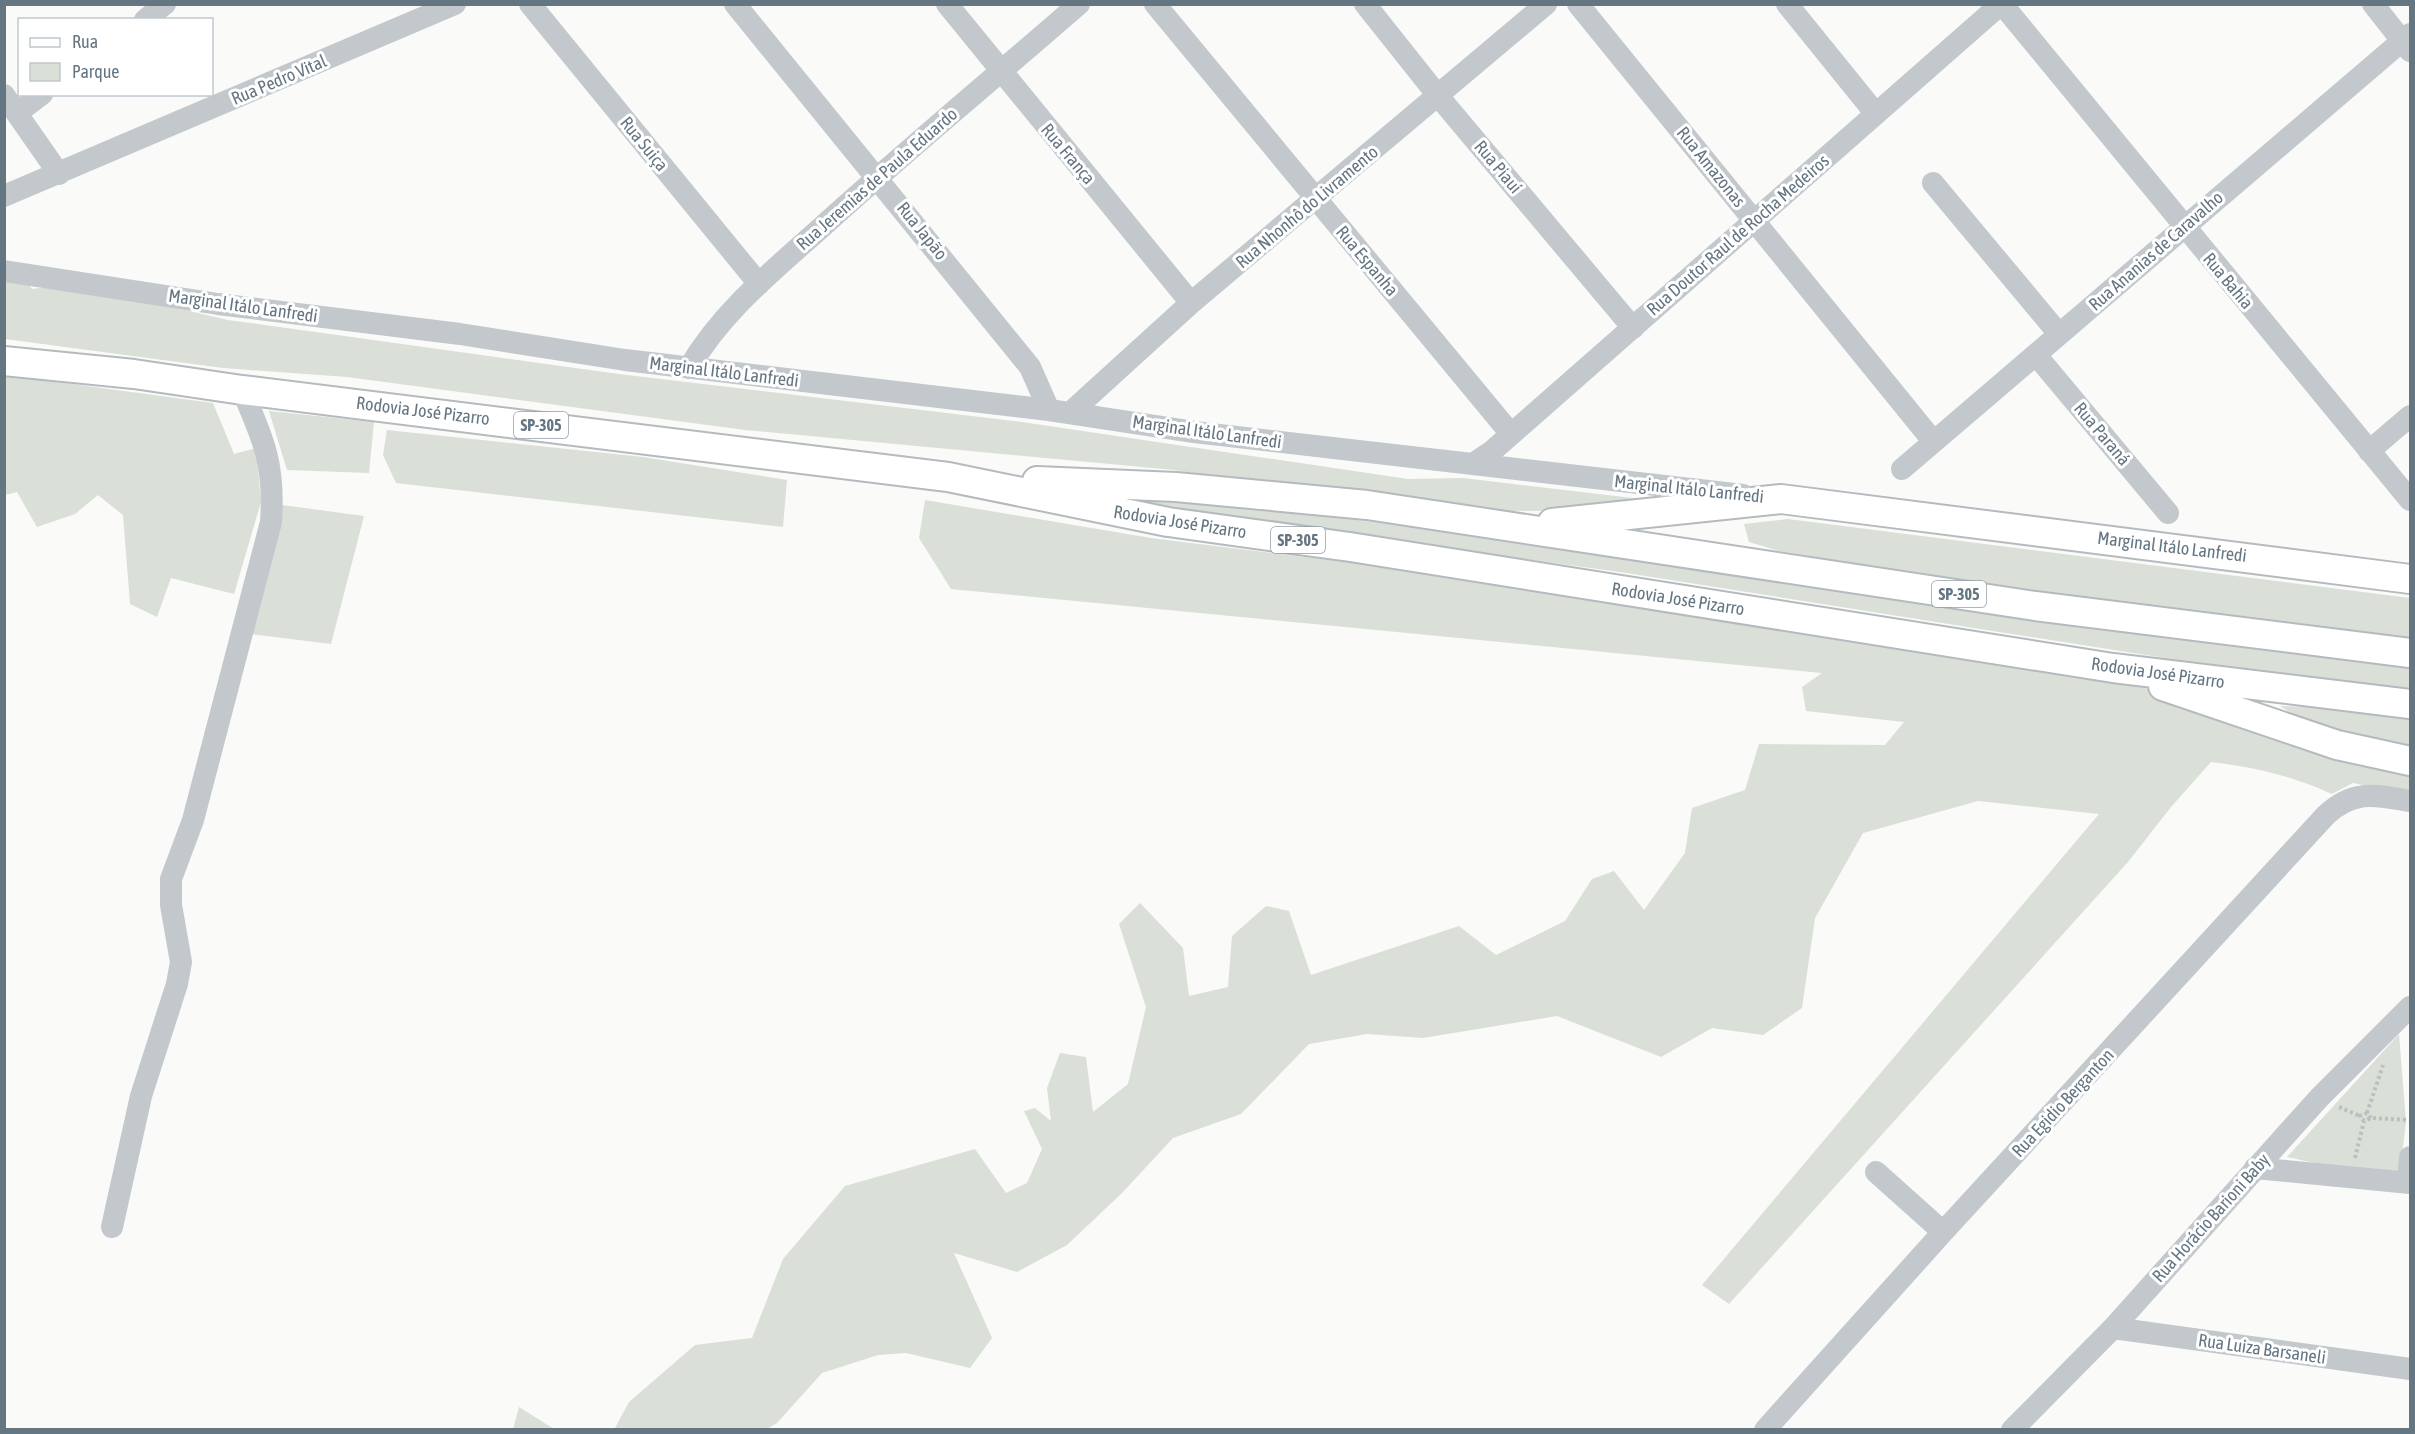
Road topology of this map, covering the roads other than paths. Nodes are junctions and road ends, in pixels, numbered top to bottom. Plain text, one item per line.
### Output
1 (165, 4) edge
2 (454, 4) edge
3 (530, 4) edge
4 (735, 4) edge
5 (947, 4) edge
6 (1079, 4) edge
7 (1155, 4) edge
8 (1365, 4) edge
9 (1546, 4) edge
10 (1578, 4) edge
11 (1787, 4) edge
12 (2002, 4) edge
13 (2373, 4) edge
14 (148, 18) edge
15 (2408, 42) edge
16 (1000, 72) junction
17 (36, 96) edge
18 (1439, 97) junction
19 (11, 104) edge
20 (1876, 114) junction
21 (59, 174) junction
22 (877, 177) junction
23 (1933, 183) dead end
24 (4, 196) edge
25 (1317, 200) junction
26 (1755, 221) junction
27 (2184, 227) junction
28 (4, 271) edge
29 (759, 284) junction
30 (1191, 303) junction
31 (1633, 328) junction
32 (2059, 334) junction
33 (2036, 355) junction
34 (4, 361) edge
35 (689, 368) junction
36 (242, 390) junction
37 (1060, 412) junction
38 (2410, 416) edge
39 (1511, 434) junction
40 (1933, 441) junction
41 (2369, 451) junction
42 (1473, 464) junction
43 (1902, 469) dead end
44 (948, 477) junction
45 (1781, 499) junction
46 (2410, 500) edge
47 (2168, 513) dead end
48 (1508, 527) junction
49 (2410, 579) edge
50 (2410, 653) edge
51 (2113, 668) junction
52 (2410, 704) edge
53 (2410, 761) edge
54 (2410, 801) edge
55 (2410, 1007) edge
56 (2410, 1157) edge
57 (2255, 1168) junction
58 (1876, 1172) dead end
59 (2409, 1183) edge
60 (112, 1227) dead end
61 (1942, 1232) junction
62 (2113, 1328) junction
63 (2410, 1370) edge
64 (1766, 1430) edge
65 (2012, 1430) edge

1 - 14 street
2 - 21 street, Rua Pedro Vital
3 - 29 street, Rua Suiça
4 - 22 street, Rua Japão
5 - 16 street, Rua França
6 - 16 street, Rua Jeremias de Paula Eduardo
7 - 25 street, Rua Espanha
8 - 18 street, Rua Piauí
9 - 18 street, Rua Nhonhô do Livramento
10 - 26 street, Rua Amazonas
11 - 20 street
12 - 20 street, Rua Doutor Raul de Rocha Medeiros
12 - 27 street, Rua Bahia
13 - 15 street
15 - 27 street, Rua Ananias de Caravalho
16 - 22 street, Rua Jeremias de Paula Eduardo
16 - 30 street, Rua França
17 - 19 street
18 - 25 street, Rua Nhonhô do Livramento
18 - 31 street, Rua Piauí
19 - 21 street
20 - 26 street, Rua Doutor Raul de Rocha Medeiros
21 - 24 street, Rua Pedro Vital
22 - 29 street, Rua Jeremias de Paula Eduardo
22 - 37 street, Rua Japão
23 - 32 street
25 - 30 street, Rua Nhonhô do Livramento
25 - 39 street, Rua Espanha
26 - 31 street, Rua Doutor Raul de Rocha Medeiros
26 - 40 street, Rua Amazonas
27 - 32 street, Rua Ananias de Caravalho
27 - 41 street, Rua Bahia
28 - 35 street, Marginal Itálo Lanfredi
29 - 35 street, Rua Jeremias de Paula Eduardo
30 - 37 street, Rua Nhonhô do Livramento
31 - 39 street, Rua Doutor Raul de Rocha Medeiros
32 - 33 street, Rua Ananias de Caravalho
33 - 40 street, Rua Ananias de Caravalho
33 - 47 street, Rua Paraná
34 - 36 main road, Rodovia José Pizarro / SP-305
35 - 37 street, Marginal Itálo Lanfredi
36 - 44 main road, Rodovia José Pizarro / SP-305
36 - 60 street
37 - 42 street, Marginal Itálo Lanfredi
38 - 41 street
39 - 42 street, Rua Doutor Raul de Rocha Medeiros
40 - 43 street, Rua Ananias de Caravalho
41 - 46 street, Rua Bahia
42 - 45 street, Marginal Itálo Lanfredi
44 - 48 main road, Rodovia José Pizarro / SP-305
44 - 51 main road, Rodovia José Pizarro / SP-305
45 - 48 main road
45 - 49 main road, Marginal Itálo Lanfredi
48 - 50 main road, Rodovia José Pizarro / SP-305
51 - 52 main road, Rodovia José Pizarro
51 - 53 main road
54 - 61 street, Rua Egidio Berganton
55 - 57 street, Rua Horácio Barioni Baby
56 - 59 street
57 - 59 street
57 - 62 street, Rua Horácio Barioni Baby
58 - 61 street
61 - 64 street, Rua Egidio Berganton
62 - 63 street, Rua Luiza Barsaneli
62 - 65 street, Rua Horácio Barioni Baby

